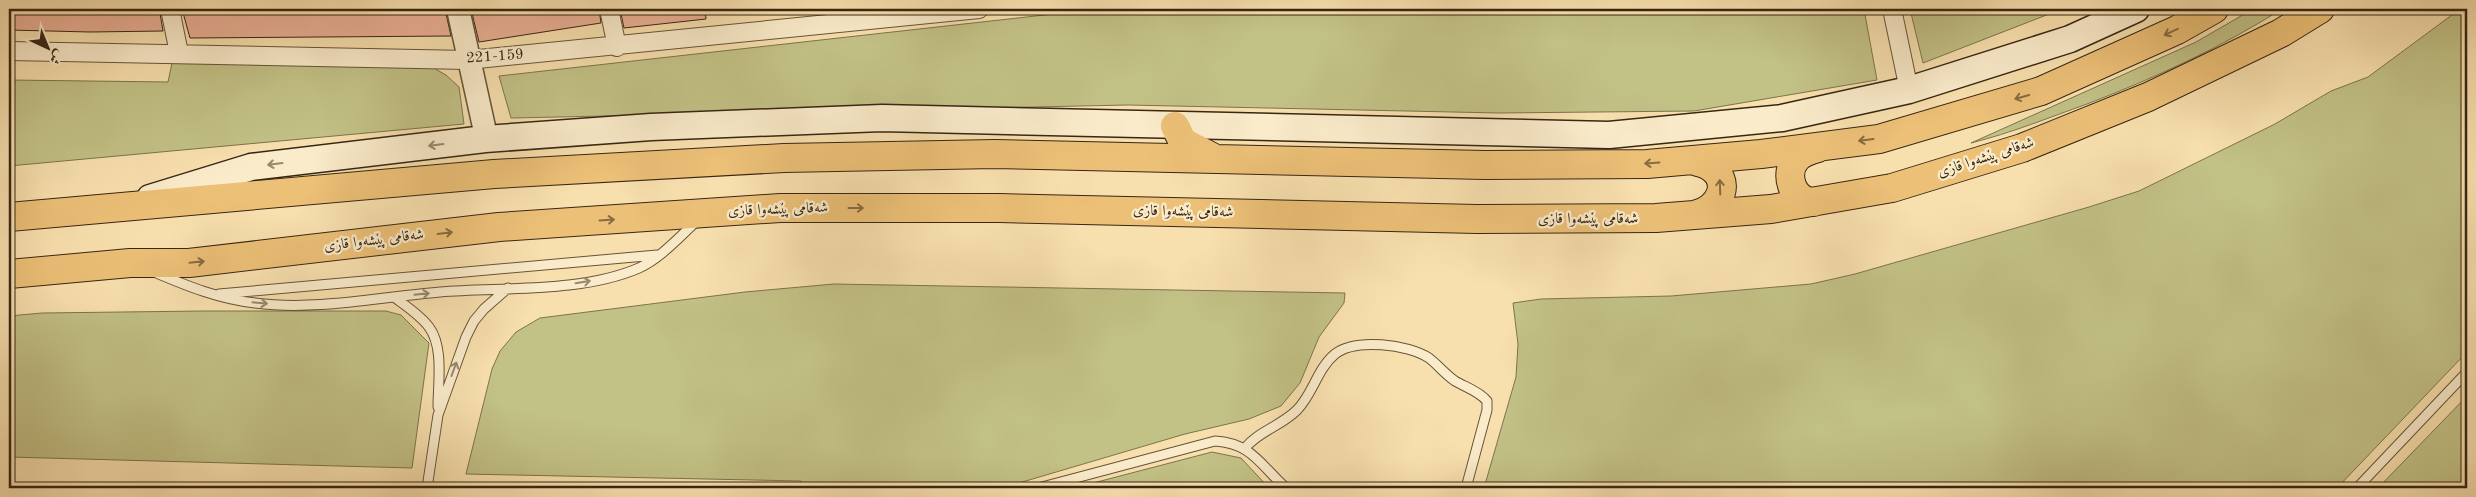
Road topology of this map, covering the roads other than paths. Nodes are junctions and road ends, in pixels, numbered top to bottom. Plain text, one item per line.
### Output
1 (170, 9) edge
2 (458, 9) edge
3 (610, 9) edge
4 (979, 9) edge
5 (1892, 9) edge
6 (2136, 9) edge
7 (2214, 9) edge
8 (2320, 9) edge
9 (617, 47) junction
10 (9, 51) edge
11 (180, 54) junction
12 (468, 60) junction
13 (1908, 90) junction
14 (1175, 126) junction
15 (484, 139) junction
16 (1825, 146) junction
17 (1216, 159) junction
18 (1692, 160) junction
19 (1814, 202) junction
20 (9, 204) edge
21 (125, 206) junction
22 (78, 211) junction
23 (706, 214) junction
24 (1694, 216) junction
25 (9, 217) edge
26 (658, 254) junction
27 (130, 263) junction
28 (9, 274) edge
29 (9, 287) edge
30 (508, 288) junction
31 (211, 294) junction
32 (394, 297) junction
33 (2467, 372) edge
34 (438, 415) junction
35 (1245, 448) junction
36 (427, 488) edge
37 (1038, 488) edge
38 (1286, 488) edge
39 (1466, 488) edge
40 (2357, 488) edge

1 - 11 street
2 - 12 street
3 - 9 street
4 - 9 street, 221-159
5 - 13 street
6 - 13 main road
7 -> 16 highway
8 - 19 highway, شەقامی پێشەوا قازی
9 - 12 street, 221-159
10 - 11 street, 221-159
11 - 12 street, 221-159
12 - 15 street
13 - 14 main road
14 - 15 main road
14 - 17 highway
15 -> 21 main road
16 - 18 highway
16 - 19 highway
18 -> 17 highway
17 - 21 highway
24 -> 18 highway
19 - 24 highway, شەقامی پێشەوا قازی
20 - 22 highway
21 - 22 highway
22 - 25 highway
23 -> 24 highway, شەقامی پێشەوا قازی
23 - 26 lane
27 -> 23 highway, شەقامی پێشەوا قازی
30 -> 26 lane
26 - 31 lane
27 - 28 highway, شەقامی پێشەوا قازی
27 - 29 highway
27 - 31 lane
32 -> 30 lane
34 -> 30 lane
31 -> 32 lane
32 - 34 lane
33 - 40 lane
34 - 36 lane
35 - 37 lane
35 - 38 lane
35 - 39 lane

